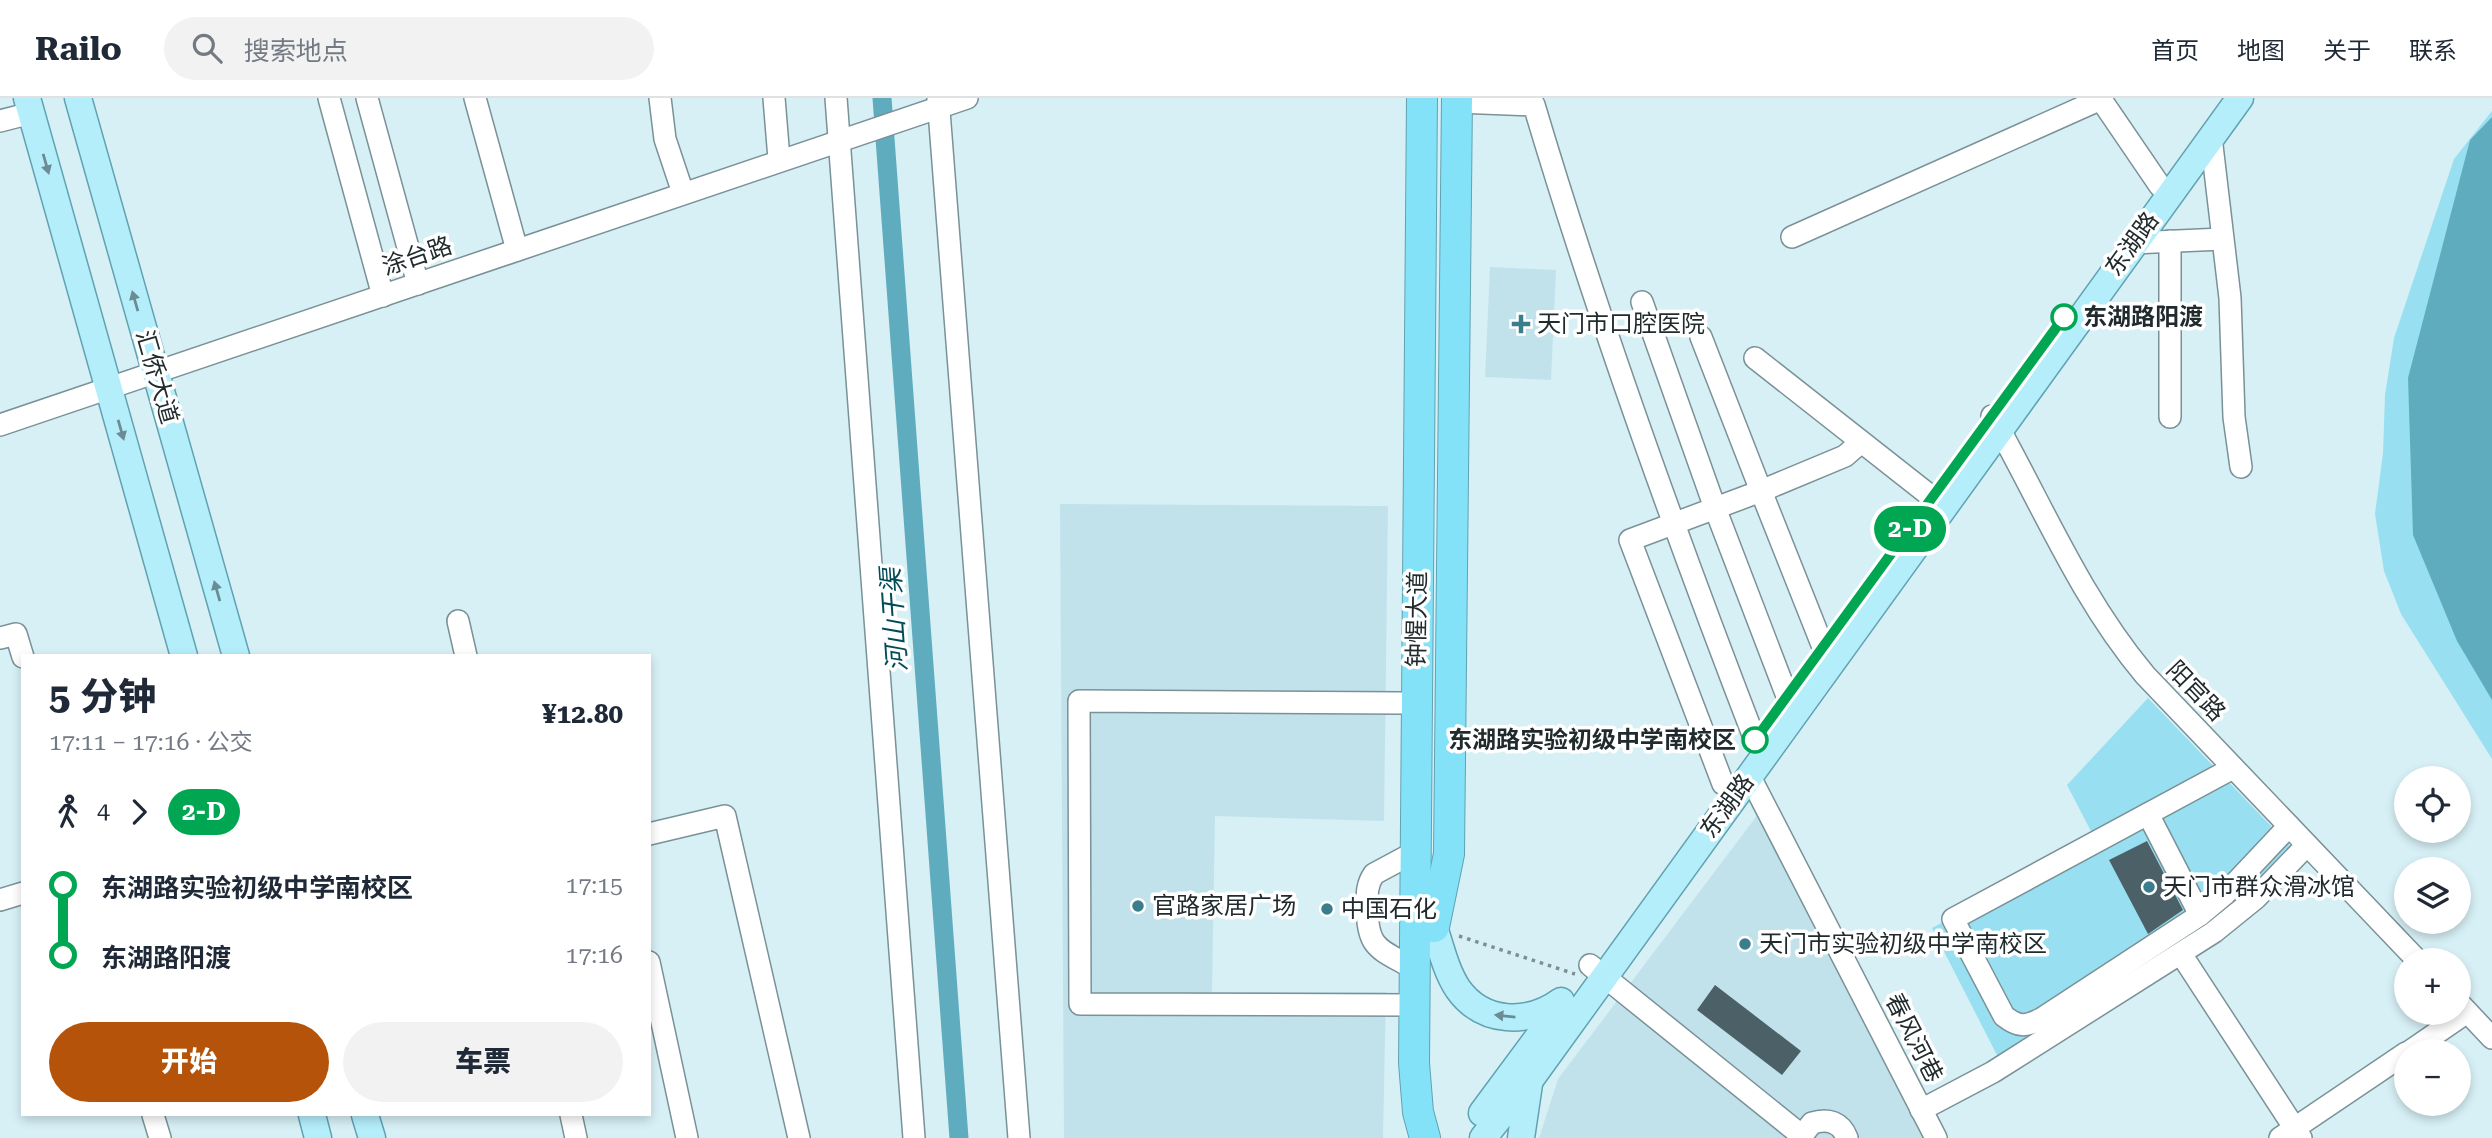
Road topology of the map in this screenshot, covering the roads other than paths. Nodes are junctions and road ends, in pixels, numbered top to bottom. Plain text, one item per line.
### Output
1 (78, 98) edge
2 (329, 98) edge
3 (366, 98) edge
4 (475, 98) edge
5 (660, 98) edge
6 (774, 98) edge
7 (836, 98) edge
8 (967, 98) edge
9 (1407, 98) edge
10 (1422, 98) edge
11 (2100, 98) edge
12 (2225, 98) edge
13 (2240, 98) edge
14 (1452, 99) edge
15 (29, 105) edge
16 (935, 105) edge
17 (0, 121) edge
18 (845, 137) junction
19 (2210, 138) junction
20 (779, 159) junction
21 (2160, 186) junction
22 (683, 192) junction
23 (1792, 237) dead end
24 (2222, 239) junction
25 (2170, 241) junction
26 (2133, 243) junction
27 (517, 250) junction
28 (418, 284) junction
29 (383, 296) junction
30 (1642, 302) dead end
31 (1701, 337) dead end
32 (1755, 358) dead end
33 (155, 373) junction
34 (109, 388) junction
35 (2170, 417) dead end
36 (1995, 422) junction
37 (0, 425) edge
38 (1861, 442) junction
39 (2241, 467) dead end
40 (1761, 491) junction
41 (1933, 498) junction
42 (1715, 508) junction
43 (1672, 524) junction
44 (458, 621) dead end
45 (0, 638) edge
46 (1823, 647) junction
47 (22, 654) edge
48 (183, 654) edge
49 (235, 654) edge
50 (466, 654) edge
51 (1787, 696) junction
52 (1402, 703) junction
53 (1755, 740) junction
54 (2234, 768) junction
55 (1749, 775) junction
56 (1723, 784) junction
57 (2148, 814) junction
58 (2288, 825) junction
59 (651, 834) edge
60 (2307, 845) junction
61 (1415, 852) junction
62 (21, 894) edge
63 (0, 900) edge
64 (2200, 915) junction
65 (1434, 927) junction
66 (2406, 948) edge
67 (2181, 954) junction
68 (1414, 969) junction
69 (651, 971) edge
70 (1586, 979) junction
71 (1414, 1005) junction
72 (2471, 1016) edge
73 (2442, 1025) edge
74 (2492, 1038) edge
75 (2425, 1039) edge
76 (1414, 1063) junction
77 (2394, 1063) edge
78 (1530, 1080) junction
79 (1922, 1110) junction
80 (153, 1116) edge
81 (312, 1116) edge
82 (365, 1116) edge
83 (571, 1116) edge
84 (2291, 1135) edge
85 (1800, 1137) edge
86 (160, 1138) edge
87 (318, 1138) edge
88 (372, 1138) edge
89 (576, 1138) edge
90 (687, 1138) edge
91 (799, 1138) edge
92 (914, 1138) edge
93 (1018, 1138) edge
94 (1405, 1138) edge
95 (1425, 1138) edge
96 (1445, 1138) edge
97 (1468, 1138) edge
98 (1483, 1138) edge
99 (1521, 1138) edge
100 (1847, 1138) edge
101 (1936, 1138) edge

33 -> 1 main road, 汇侨大道
2 - 29 street
3 - 28 street
4 - 27 street
5 - 22 street
6 - 20 street
7 - 18 street
8 - 16 street
9 - 52 highway
10 - 61 highway, 钟惺大道
11 - 21 street
11 - 23 street
12 - 21 main road, 东湖路
13 - 19 main road, 东湖路
14 - 43 street
14 - 65 highway, 钟惺大道
15 - 17 street
15 -> 34 main road, 汇侨大道
16 - 18 street, 涂台路
16 - 93 street
18 - 20 street, 涂台路
18 - 92 street
19 - 24 street
19 - 26 main road, 东湖路
20 - 22 street, 涂台路
21 - 36 main road, 东湖路
22 - 27 street, 涂台路
24 - 25 street
24 - 39 street
25 - 26 street
25 - 35 street
26 - 36 main road, 东湖路
27 - 28 street, 涂台路
28 - 29 street, 涂台路
29 - 33 street, 涂台路
30 - 42 street
31 - 40 street
32 - 38 street
33 - 34 street, 涂台路
49 -> 33 main road, 汇侨大道
34 - 37 street, 涂台路
34 -> 48 main road, 汇侨大道
36 - 41 main road, 东湖路
36 - 54 street, 阳官路
36 - 55 main road, 东湖路
38 - 40 street
38 - 41 street
40 - 42 street
40 - 46 street
41 - 46 main road, 东湖路
42 - 43 street
42 - 51 street
43 - 53 street
43 - 56 street
44 - 50 street
45 - 47 street
46 - 51 main road, 东湖路
51 - 53 main road, 东湖路
52 - 61 highway
52 - 71 street
53 - 56 main road, 东湖路
54 - 57 street
54 - 58 street, 阳官路
55 - 70 main road, 东湖路
55 - 79 street, 春风河巷
56 - 70 main road, 东湖路
57 - 64 street
57 - 64 street
58 - 60 street, 阳官路
58 - 64 street
59 - 91 street
60 - 66 street, 阳官路
60 - 67 street
61 - 68 highway, 钟惺大道
61 - 68 street
62 - 63 street
70 -> 65 main road
65 - 96 highway, 钟惺大道
67 - 79 street
67 - 84 street
68 - 71 highway, 钟惺大道
69 - 90 street
70 - 78 main road, 东湖路
70 - 85 street
70 - 97 main road, 东湖路
71 - 76 highway, 钟惺大道
72 - 74 street
73 - 75 street
76 - 94 highway
76 - 95 highway, 钟惺大道
77 - 84 street
78 - 98 main road, 东湖路
78 - 99 main road
79 - 101 street, 春风河巷
80 - 86 street
81 - 87 main road
82 - 88 main road
83 - 89 street
85 - 100 street

